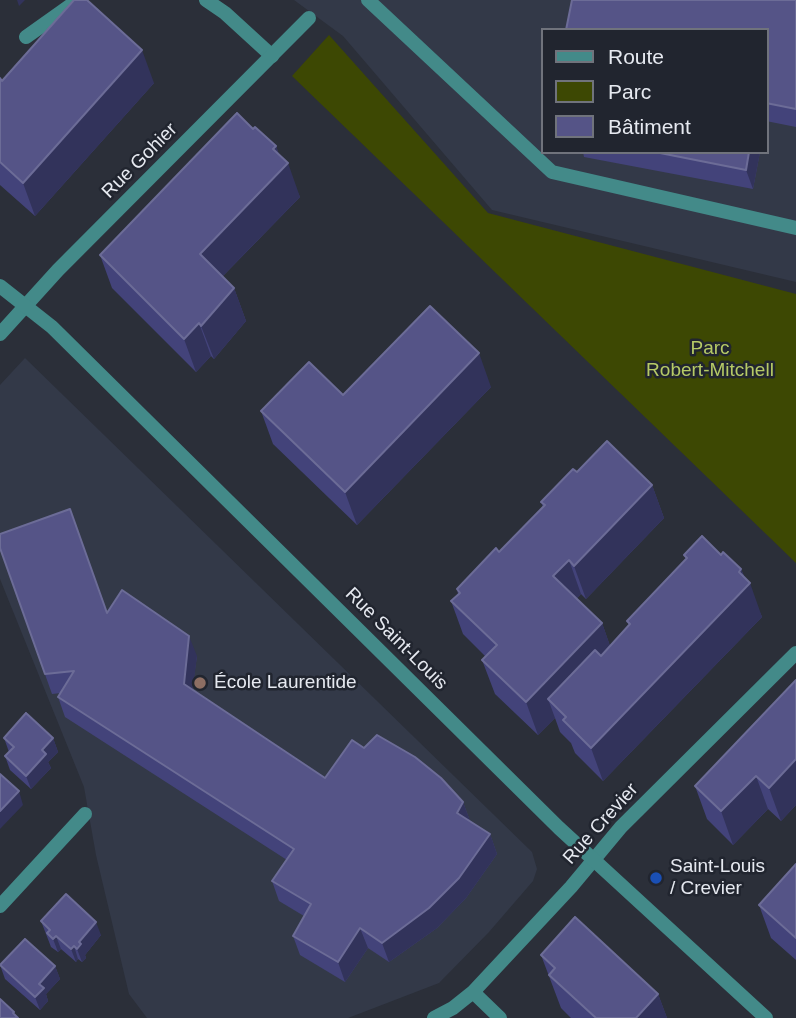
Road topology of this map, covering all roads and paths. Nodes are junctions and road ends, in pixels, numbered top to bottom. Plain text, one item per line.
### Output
1 (78, 0) edge
2 (206, 0) edge
3 (368, 0) edge
4 (309, 18) dead end
5 (26, 37) dead end
6 (272, 56) junction
7 (796, 229) edge
8 (0, 286) edge
9 (25, 305) junction
10 (0, 334) edge
11 (796, 653) edge
12 (85, 814) dead end
13 (592, 860) junction
14 (0, 906) edge
15 (473, 992) junction
16 (435, 1018) edge
17 (500, 1018) edge
18 (766, 1018) edge

1 - 5 street
2 - 6 street
3 - 7 street
4 - 6 street, Rue Gohier
6 - 9 street, Rue Gohier
8 - 9 street, Rue Saint-Louis
9 - 10 street, Rue Gohier
9 - 13 street, Rue Saint-Louis
11 - 13 street, Rue Crevier
12 - 14 street
13 - 15 street, Rue Crevier
13 - 18 street, Rue Saint-Louis
15 - 16 street, Rue Crevier
15 - 17 street

